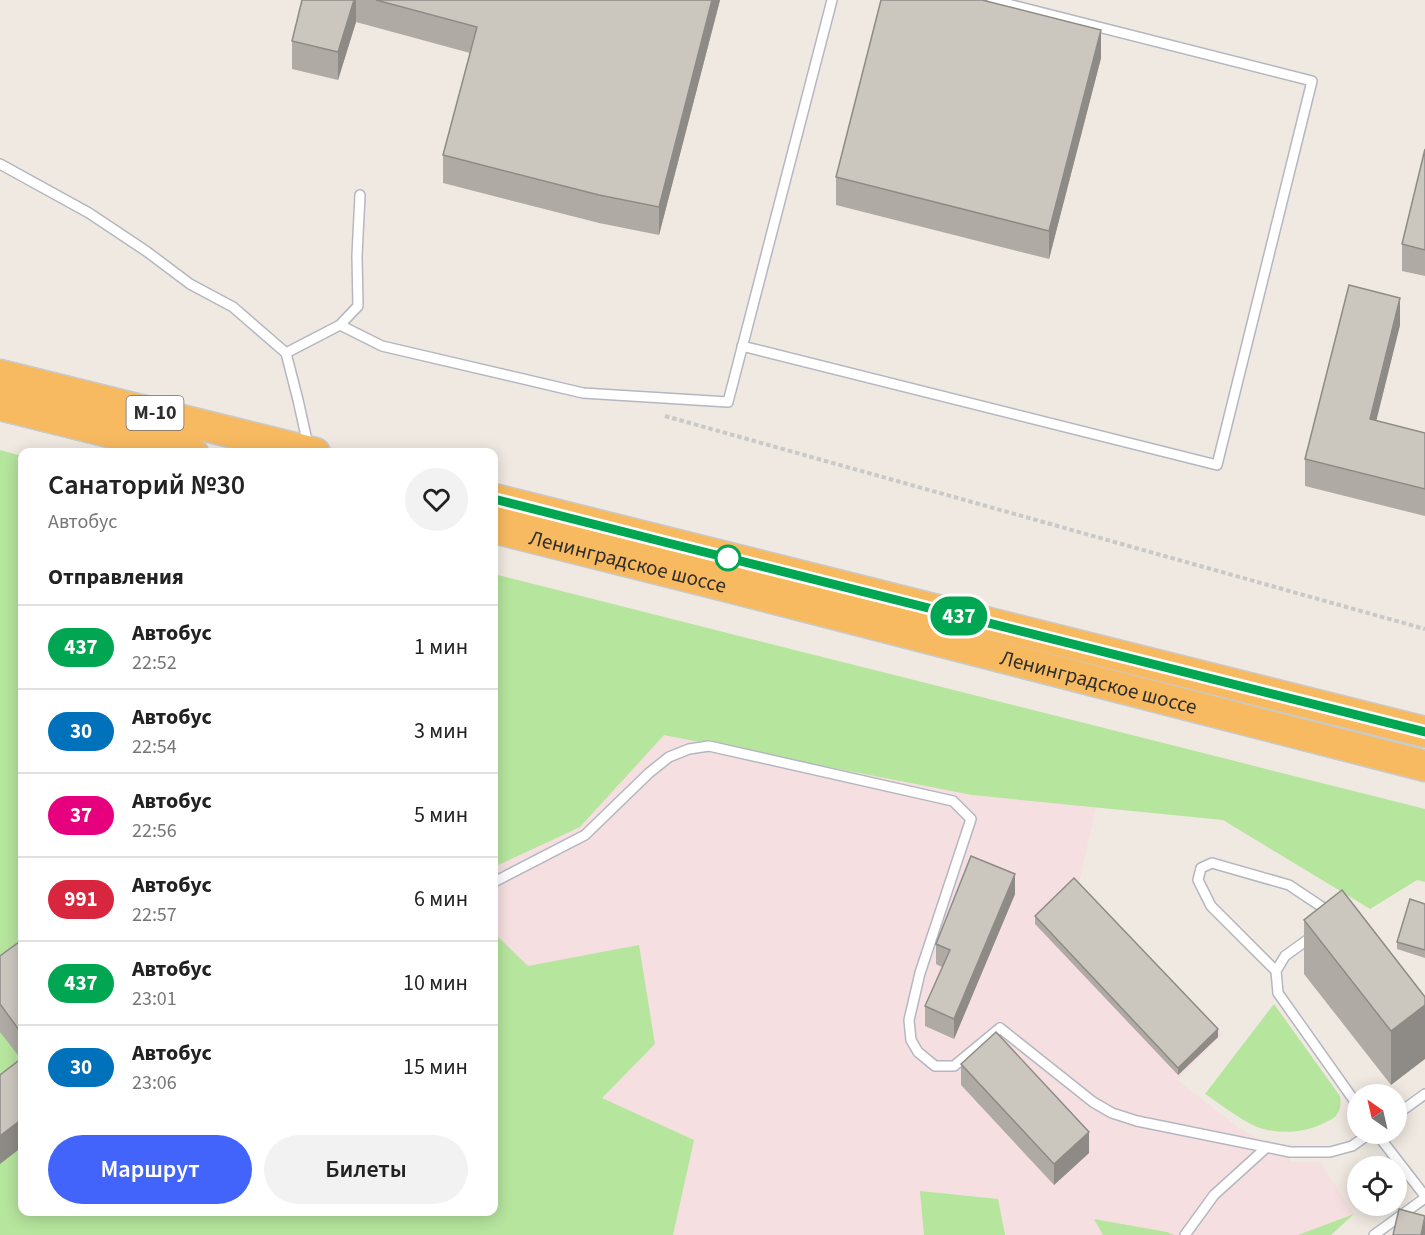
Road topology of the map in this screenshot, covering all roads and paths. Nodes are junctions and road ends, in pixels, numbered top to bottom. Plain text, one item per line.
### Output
1 (832, 0) edge
2 (992, 0) edge
3 (0, 164) edge
4 (360, 195) dead end
5 (340, 325) junction
6 (742, 346) junction
7 (286, 353) junction
8 (0, 375) edge
9 (0, 405) edge
10 (663, 416) dead end
11 (173, 448) edge
12 (296, 448) edge
13 (311, 448) edge
14 (498, 500) edge
15 (498, 529) edge
16 (1425, 629) edge
17 (1425, 732) edge
18 (1425, 766) edge
19 (498, 880) edge
20 (1332, 922) edge
21 (1323, 928) edge
22 (1276, 971) junction
23 (1347, 1090) edge
24 (1425, 1094) edge
25 (1407, 1107) edge
26 (1355, 1144) edge
27 (1385, 1144) edge
28 (1267, 1147) junction
29 (1425, 1197) edge
30 (1185, 1235) edge
31 (1374, 1235) edge

1 - 6 lane
2 - 6 lane
3 - 7 lane
4 - 5 lane
5 - 6 lane
5 - 7 lane
7 - 13 lane
8 - 12 highway, М-10
9 - 11 highway, М-10
10 - 16 path
14 - 17 highway, Ленинградское шоссе
15 - 18 highway, Ленинградское шоссе
19 - 28 lane
20 - 22 lane
21 - 22 lane
22 - 23 lane
24 - 25 lane
26 - 28 lane
27 - 29 lane
28 - 30 lane
29 - 31 lane

